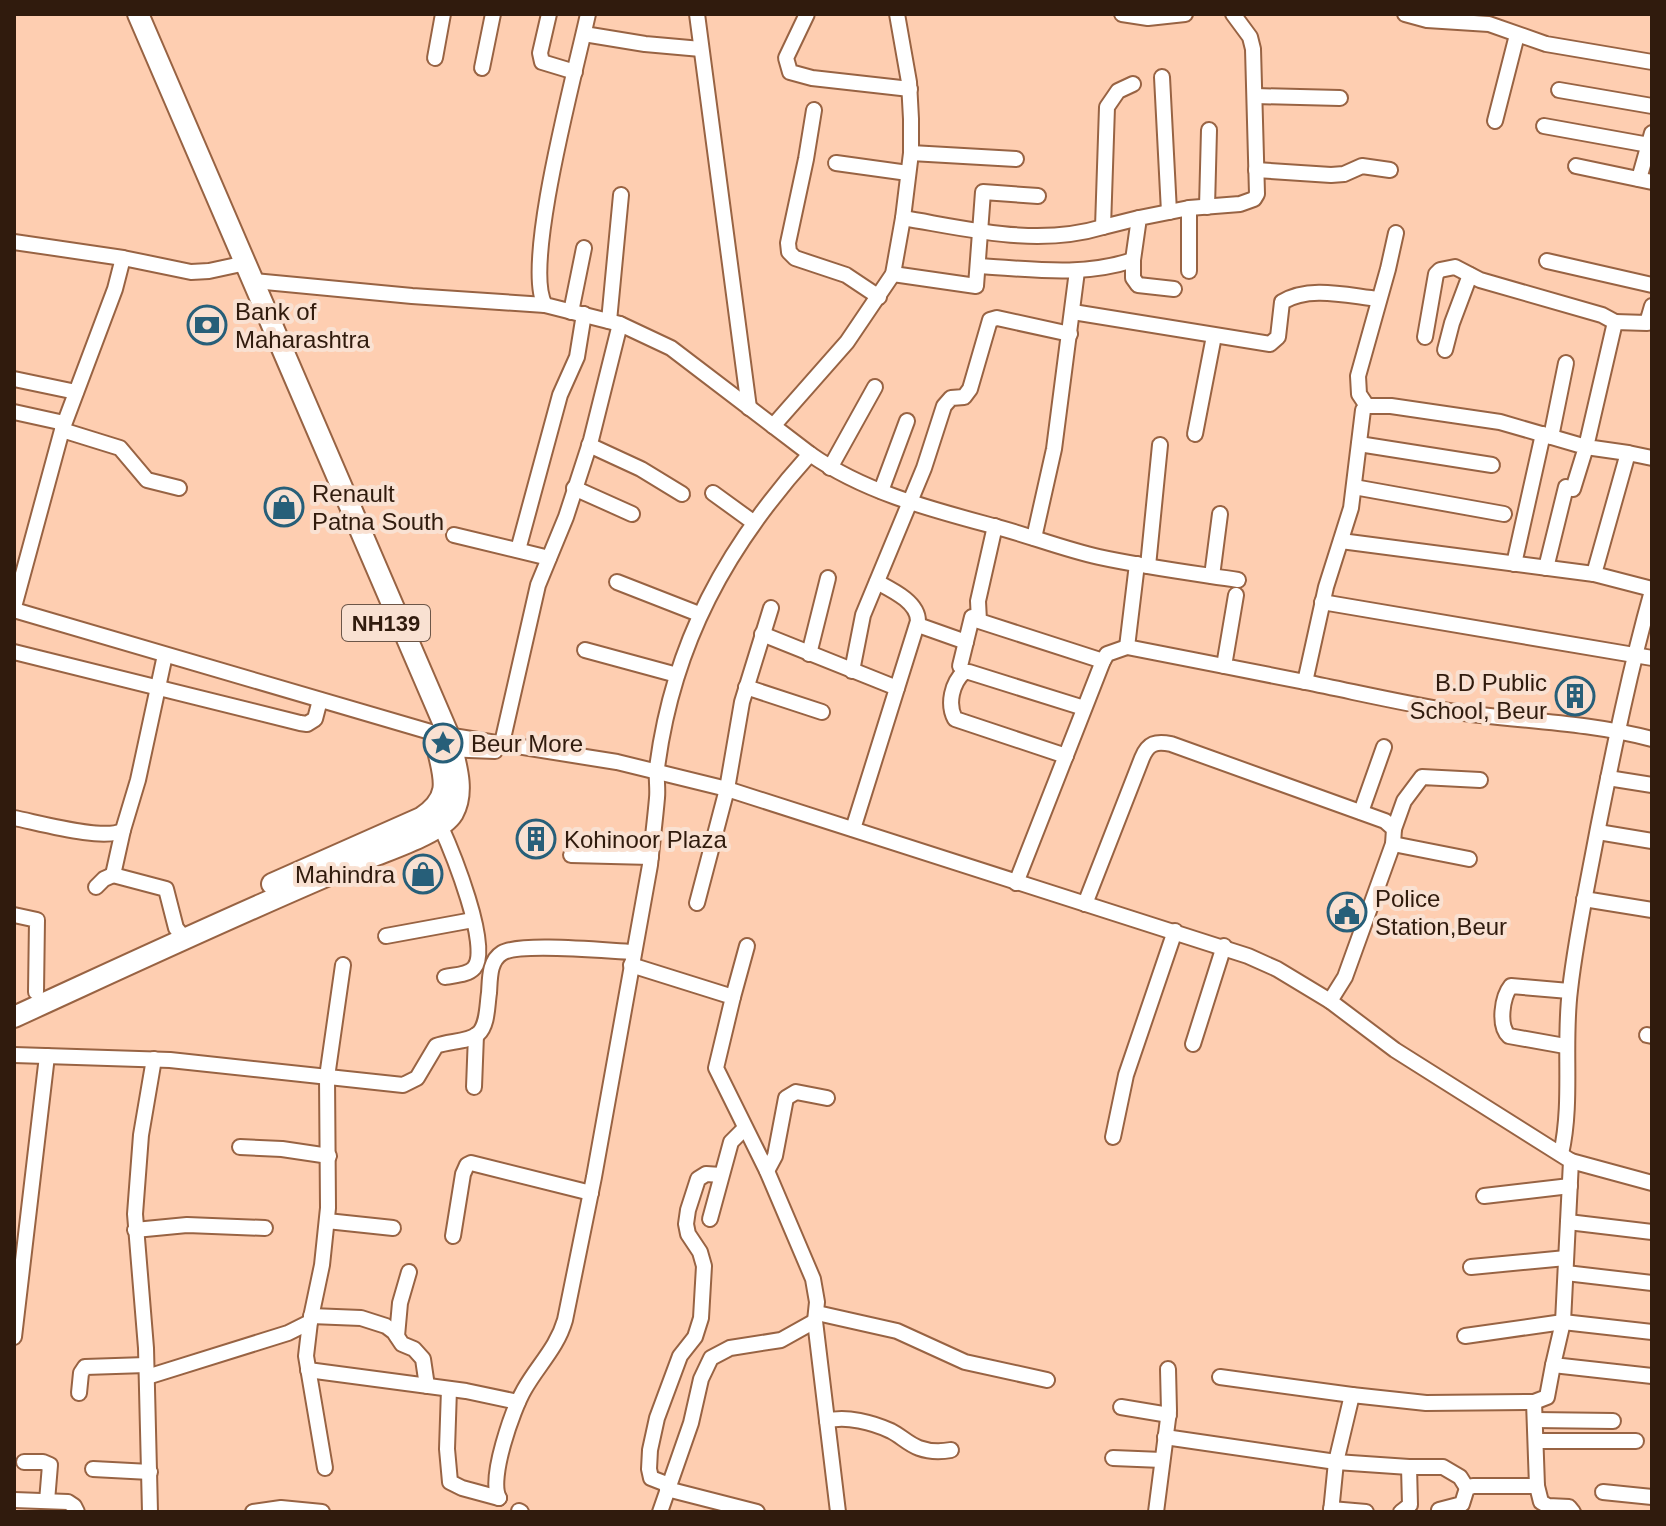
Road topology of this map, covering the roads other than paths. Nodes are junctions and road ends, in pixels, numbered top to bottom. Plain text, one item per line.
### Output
1 (123, 14) edge
2 (138, 14) edge
3 (443, 14) edge
4 (493, 14) edge
5 (549, 14) edge
6 (588, 14) edge
7 (697, 14) edge
8 (807, 14) edge
9 (897, 14) edge
10 (1122, 14) edge
11 (1185, 14) edge
12 (1233, 14) edge
13 (1405, 14) edge
14 (584, 34) junction
15 (1517, 35) junction
16 (701, 49) junction
17 (435, 58) dead end
18 (1652, 62) edge
19 (482, 68) dead end
20 (575, 72) junction
21 (1162, 77) dead end
22 (1133, 84) dead end
23 (910, 89) junction
24 (1559, 90) dead end
25 (1255, 96) junction
26 (1340, 98) dead end
27 (1652, 106) edge
28 (814, 110) dead end
29 (1495, 121) dead end
30 (1544, 126) dead end
31 (1209, 130) dead end
32 (1650, 139) edge
33 (911, 153) junction
34 (1016, 159) dead end
35 (836, 163) dead end
36 (1576, 166) dead end
37 (1256, 170) junction
38 (1390, 170) dead end
39 (908, 173) junction
40 (1646, 181) edge
41 (621, 195) dead end
42 (1038, 196) dead end
43 (1207, 207) junction
44 (1189, 208) junction
45 (1169, 212) junction
46 (903, 218) junction
47 (1139, 218) junction
48 (1103, 227) junction
49 (979, 230) junction
50 (1396, 233) dead end
51 (14, 242) edge
52 (584, 248) dead end
53 (123, 258) junction
54 (1133, 260) junction
55 (1547, 261) dead end
56 (978, 266) junction
57 (244, 270) junction
58 (1077, 271) junction
59 (1189, 271) dead end
60 (893, 274) junction
61 (1470, 275) junction
62 (1652, 285) edge
63 (1174, 289) dead end
64 (879, 297) junction
65 (1379, 299) junction
66 (545, 305) junction
67 (1652, 306) edge
68 (1073, 312) junction
69 (578, 313) junction
70 (1615, 322) junction
71 (615, 323) junction
72 (1070, 334) junction
73 (1214, 336) junction
74 (1425, 337) dead end
75 (1445, 350) dead end
76 (1566, 363) dead end
77 (14, 379) edge
78 (875, 387) dead end
79 (76, 392) junction
80 (1367, 406) junction
81 (749, 408) junction
82 (14, 412) edge
83 (907, 421) dead end
84 (773, 426) junction
85 (63, 427) junction
86 (1195, 434) dead end
87 (1547, 435) junction
88 (1359, 444) junction
89 (589, 445) junction
90 (1160, 445) dead end
91 (1586, 447) junction
92 (1628, 453) junction
93 (810, 454) junction
94 (1652, 458) edge
95 (1492, 465) dead end
96 (830, 468) junction
97 (1354, 487) junction
98 (179, 488) dead end
99 (574, 488) junction
100 (881, 491) junction
101 (713, 493) dead end
102 (682, 494) dead end
103 (910, 501) junction
104 (632, 514) dead end
105 (1220, 514) dead end
106 (1504, 514) dead end
107 (753, 522) junction
108 (995, 526) junction
109 (454, 535) dead end
110 (1034, 538) junction
111 (1341, 541) junction
112 (518, 550) junction
113 (549, 558) junction
114 (1514, 564) junction
115 (1143, 565) junction
116 (1546, 568) junction
117 (1594, 574) junction
118 (1212, 576) junction
119 (828, 578) dead end
120 (617, 582) dead end
121 (877, 582) junction
122 (1652, 590) edge
123 (1322, 602) junction
124 (771, 608) dead end
125 (14, 609) edge
126 (699, 614) junction
127 (972, 617) dead end
128 (918, 625) junction
129 (762, 634) junction
130 (966, 642) junction
131 (1127, 647) junction
132 (585, 650) dead end
133 (14, 652) edge
134 (809, 654) junction
135 (1635, 654) junction
136 (165, 655) junction
137 (1652, 658) edge
138 (1103, 661) junction
139 (960, 666) dead end
140 (1224, 666) junction
141 (852, 671) junction
142 (677, 675) junction
143 (1305, 682) junction
144 (157, 686) junction
145 (746, 687) junction
146 (897, 688) junction
147 (320, 700) junction
148 (1084, 708) junction
149 (822, 712) dead end
150 (1618, 730) junction
151 (1652, 739) edge
152 (443, 742) junction
153 (502, 743) junction
154 (1384, 747) dead end
155 (1066, 756) junction
156 (656, 773) junction
157 (1608, 778) junction
158 (1480, 780) dead end
159 (1652, 785) edge
160 (726, 791) junction
161 (1361, 812) junction
162 (14, 818) edge
163 (440, 825) junction
164 (853, 829) junction
165 (123, 830) junction
166 (1598, 832) junction
167 (1393, 836) junction
168 (1652, 841) edge
169 (571, 855) dead end
170 (651, 857) junction
171 (1469, 859) dead end
172 (113, 875) junction
173 (1016, 883) junction
174 (96, 887) dead end
175 (1584, 899) junction
176 (697, 903) dead end
177 (1085, 904) junction
178 (1652, 910) edge
179 (14, 915) edge
180 (473, 920) junction
181 (1175, 931) junction
182 (180, 934) junction
183 (386, 936) dead end
184 (747, 946) dead end
185 (1224, 946) junction
186 (632, 958) junction
187 (343, 965) dead end
188 (445, 977) dead end
189 (1569, 991) junction
190 (36, 992) junction
191 (733, 997) junction
192 (1330, 1001) junction
193 (14, 1002) edge
194 (14, 1017) edge
195 (476, 1035) junction
196 (1193, 1044) dead end
197 (1565, 1046) junction
198 (14, 1055) edge
199 (47, 1056) junction
200 (154, 1059) junction
201 (327, 1077) junction
202 (474, 1087) dead end
203 (827, 1098) dead end
204 (745, 1128) junction
205 (1113, 1137) dead end
206 (240, 1147) dead end
207 (329, 1156) junction
208 (1566, 1158) junction
209 (767, 1171) junction
210 (721, 1175) junction
211 (1652, 1183) edge
212 (1570, 1186) junction
213 (591, 1193) junction
214 (1484, 1196) dead end
215 (710, 1219) dead end
216 (327, 1221) junction
217 (1568, 1222) junction
218 (265, 1228) dead end
219 (393, 1228) dead end
220 (135, 1230) junction
221 (1652, 1232) edge
222 (453, 1236) dead end
223 (1566, 1258) junction
224 (1471, 1267) dead end
225 (409, 1272) dead end
226 (1566, 1273) junction
227 (1652, 1283) edge
228 (816, 1317) junction
229 (311, 1319) junction
230 (1563, 1322) junction
231 (15, 1328) edge
232 (1652, 1332) edge
233 (397, 1336) junction
234 (1465, 1336) dead end
235 (1553, 1365) junction
236 (1168, 1369) dead end
237 (308, 1370) junction
238 (147, 1371) junction
239 (1652, 1376) edge
240 (1220, 1377) dead end
241 (1047, 1380) dead end
242 (427, 1386) junction
243 (449, 1389) junction
244 (79, 1393) dead end
245 (1352, 1395) junction
246 (518, 1402) junction
247 (1534, 1402) junction
248 (1121, 1407) dead end
249 (1169, 1415) junction
250 (1535, 1420) junction
251 (827, 1421) junction
252 (1613, 1421) dead end
253 (1165, 1437) junction
254 (1536, 1441) junction
255 (1636, 1441) dead end
256 (951, 1450) dead end
257 (1113, 1458) dead end
258 (1162, 1460) junction
259 (24, 1462) dead end
260 (1336, 1462) junction
261 (1409, 1467) junction
262 (325, 1468) dead end
263 (93, 1469) dead end
264 (150, 1472) junction
265 (1537, 1486) junction
266 (668, 1487) junction
267 (1467, 1488) junction
268 (1603, 1492) dead end
269 (1652, 1497) edge
270 (14, 1500) edge
271 (47, 1501) junction
272 (1439, 1510) dead end
273 (1331, 1511) edge
274 (77, 1512) edge
275 (150, 1512) edge
276 (253, 1512) edge
277 (322, 1512) edge
278 (660, 1512) edge
279 (757, 1512) edge
280 (838, 1512) edge
281 (1156, 1512) edge
282 (1366, 1512) edge
283 (1401, 1512) edge
284 (1573, 1512) edge

1 - 57 highway, NH139
2 - 57 highway, NH139
3 - 17 street
4 - 19 street
5 - 20 street
6 - 14 street
7 - 16 street
8 - 23 street
9 - 23 street
10 - 11 street
12 - 25 street
13 - 15 street
14 - 16 street
14 - 20 street
15 - 18 street
15 - 29 street
16 - 81 street
20 - 66 street
21 - 45 street
22 - 48 street
23 - 33 street
24 - 27 street
25 - 26 street
25 - 37 street
28 - 64 street
30 - 32 street
31 - 43 street
32 - 40 street
33 - 34 street
33 - 39 street
35 - 39 street
36 - 40 street
37 - 38 street
37 - 43 street
39 - 46 street
41 - 71 street
42 - 49 street
43 - 44 street
44 - 45 street
44 - 59 street
45 - 47 street
46 - 49 street
46 - 60 street
47 - 48 street
47 - 54 street
48 - 49 street
49 - 56 street
50 - 65 street
51 - 53 street
52 - 69 street
53 - 57 street
53 - 79 street
54 - 58 street
54 - 63 street
55 - 62 street
56 - 58 street
56 - 60 street
57 - 66 street
57 - 152 highway, NH139
58 - 68 street
60 - 64 street
61 - 70 street
61 - 74 street
61 - 75 street
64 - 84 street
65 - 73 street
65 - 80 street
66 - 69 street
67 - 70 street
68 - 72 street
68 - 73 street
69 - 71 street
69 - 112 street
70 - 91 street
71 - 81 street
71 - 89 street
72 - 103 street
72 - 110 street
73 - 86 street
76 - 87 street
77 - 79 street
78 - 96 street
79 - 85 street
80 - 87 street
80 - 88 street
81 - 84 street
82 - 85 street
83 - 100 street
84 - 93 street
85 - 98 street
85 - 125 street
87 - 91 street
87 - 114 street
88 - 95 street
88 - 97 street
89 - 99 street
89 - 102 street
90 - 115 street
91 - 92 street
91 - 116 street
92 - 94 street
92 - 117 street
93 - 96 street
93 - 107 street
96 - 100 street
97 - 106 street
97 - 111 street
99 - 104 street
99 - 113 street
100 - 103 street
101 - 107 street
103 - 108 street
103 - 121 street
105 - 118 street
107 - 126 street
108 - 110 street
108 - 138 street
109 - 112 street
110 - 115 street
111 - 114 street
111 - 123 street
112 - 113 street
113 - 153 street
114 - 116 street
115 - 118 street
115 - 131 street
116 - 117 street
117 - 122 street
118 - 140 street
119 - 134 street
120 - 126 street
121 - 128 street
121 - 141 street
122 - 135 street
123 - 135 street
123 - 143 street
124 - 129 street
125 - 136 street
126 - 142 street
127 - 130 street
128 - 130 street
128 - 146 street
129 - 134 street
129 - 145 street
130 - 139 street
131 - 138 street
131 - 140 street
132 - 142 street
133 - 144 street
134 - 141 street
135 - 137 street
135 - 150 street
136 - 144 street
136 - 147 street
138 - 148 street
140 - 143 street
141 - 146 street
142 - 156 street
143 - 150 street
144 - 147 street
144 - 165 street
145 - 149 street
145 - 160 street
146 - 164 street
147 - 152 street
148 - 155 street
148 - 155 street
150 - 151 street
150 - 157 street
152 - 153 street
152 - 156 street
152 - 163 highway, NH139
152 - 182 highway, NH139
153 - 156 street
154 - 161 street
155 - 173 street
156 - 160 street
156 - 170 street
157 - 159 street
157 - 166 street
158 - 167 street
160 - 164 street
160 - 176 street
161 - 167 street
161 - 177 street
162 - 165 street
163 - 180 street
163 - 182 highway, NH139
164 - 173 street
165 - 172 street
166 - 168 street
166 - 175 street
167 - 171 street
167 - 192 street
169 - 170 street
170 - 186 street
172 - 174 street
172 - 182 street
173 - 177 street
175 - 178 street
175 - 189 street
177 - 181 street
179 - 190 street
180 - 183 street
180 - 188 street
181 - 185 street
181 - 205 street
182 - 190 highway, NH139
182 - 194 highway, NH139
184 - 191 street
185 - 192 street
185 - 196 street
186 - 191 street
186 - 195 street
186 - 213 street
187 - 201 street
189 - 197 street
189 - 197 street
190 - 193 highway, NH139
191 - 204 street
192 - 208 street
195 - 201 street
195 - 202 street
197 - 208 street
198 - 199 street
199 - 200 street
199 - 231 street
200 - 201 street
200 - 220 street
201 - 207 street
203 - 209 street
204 - 209 street
204 - 210 street
206 - 207 street
207 - 216 street
208 - 211 street
208 - 212 street
209 - 228 street
210 - 215 street
210 - 266 street
212 - 214 street
212 - 217 street
213 - 222 street
213 - 246 street
216 - 219 street
216 - 229 street
217 - 221 street
217 - 223 street
218 - 220 street
220 - 238 street
223 - 224 street
223 - 226 street
225 - 233 street
226 - 227 street
226 - 230 street
228 - 241 street
228 - 251 street
228 - 266 street
229 - 233 street
229 - 237 street
229 - 238 street
230 - 232 street
230 - 234 street
230 - 235 street
233 - 242 street
235 - 239 street
235 - 247 street
236 - 249 street
237 - 242 street
237 - 262 street
238 - 244 street
238 - 264 street
240 - 245 street
242 - 243 street
243 - 246 street
243 - 246 street
245 - 247 street
245 - 260 street
247 - 250 street
248 - 249 street
249 - 253 street
250 - 252 street
250 - 254 street
251 - 256 street
251 - 280 street
253 - 258 street
253 - 260 street
254 - 255 street
254 - 265 street
257 - 258 street
258 - 281 street
259 - 271 street
260 - 261 street
260 - 273 street
261 - 267 street
261 - 283 street
263 - 264 street
264 - 275 street
265 - 267 street
265 - 284 street
266 - 278 street
266 - 279 street
267 - 272 street
268 - 269 street
270 - 271 street
271 - 274 street
273 - 282 street
276 - 277 street

